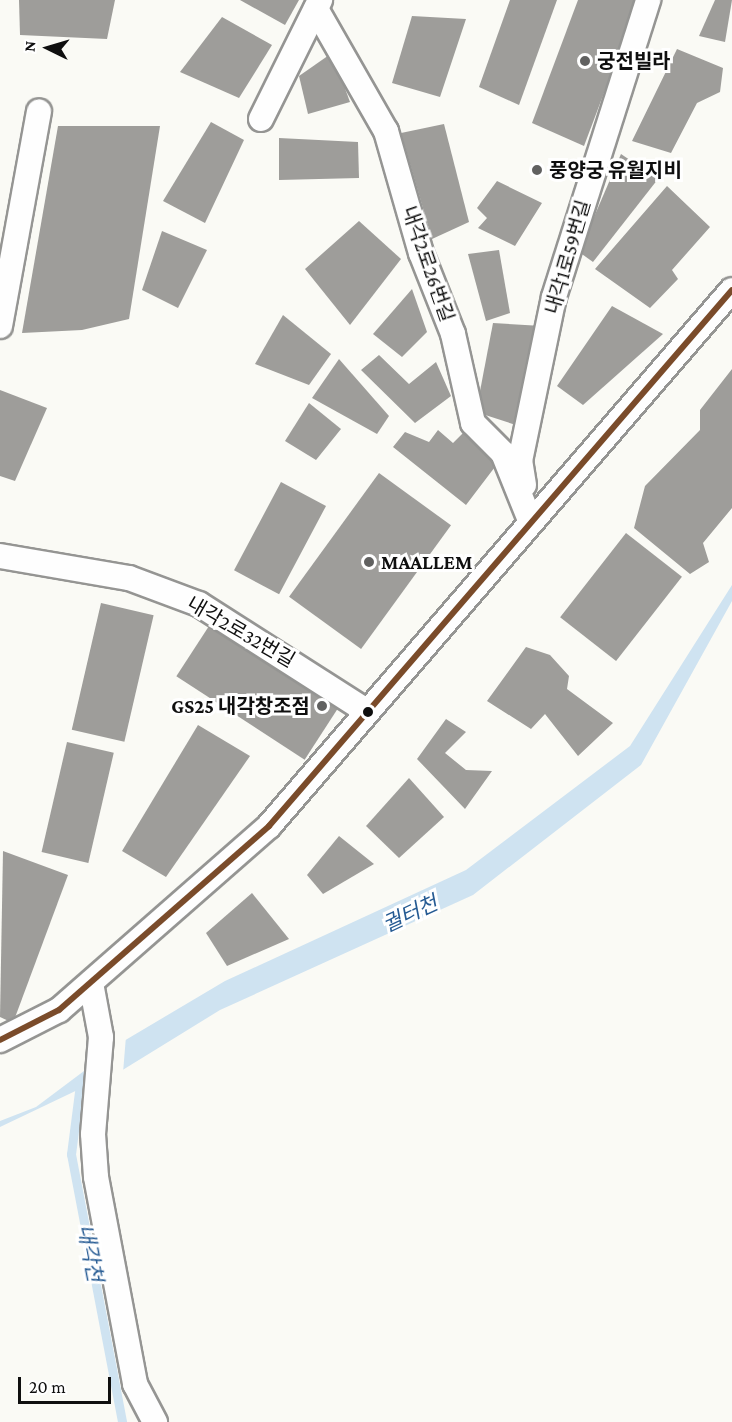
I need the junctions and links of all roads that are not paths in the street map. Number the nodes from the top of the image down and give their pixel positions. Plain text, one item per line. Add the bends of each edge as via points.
1 (648, 0) edge
2 (318, 4) edge
3 (39, 112) dead end
4 (261, 119) dead end
5 (9, 206) edge
6 (732, 290) edge
7 (0, 326) edge
8 (530, 520) junction
9 (0, 556) edge
10 (366, 711) junction
11 (90, 983) junction
12 (0, 1040) edge
13 (155, 1422) edge

1 - 8 street, 내각1로59번길 via 554,297 520,460
2 - 4 street
2 - 8 street, 내각2로26번길 via 386,131 421,254 453,334 473,423 503,453
3 - 5 street
5 - 7 street
6 - 8 street
8 - 10 street
9 - 10 street, 내각2로32번길 via 129,578 200,604
10 - 11 street via 269,826
11 - 12 street via 59,1010
11 - 13 street via 101,1037 93,1134 96,1177 135,1383

